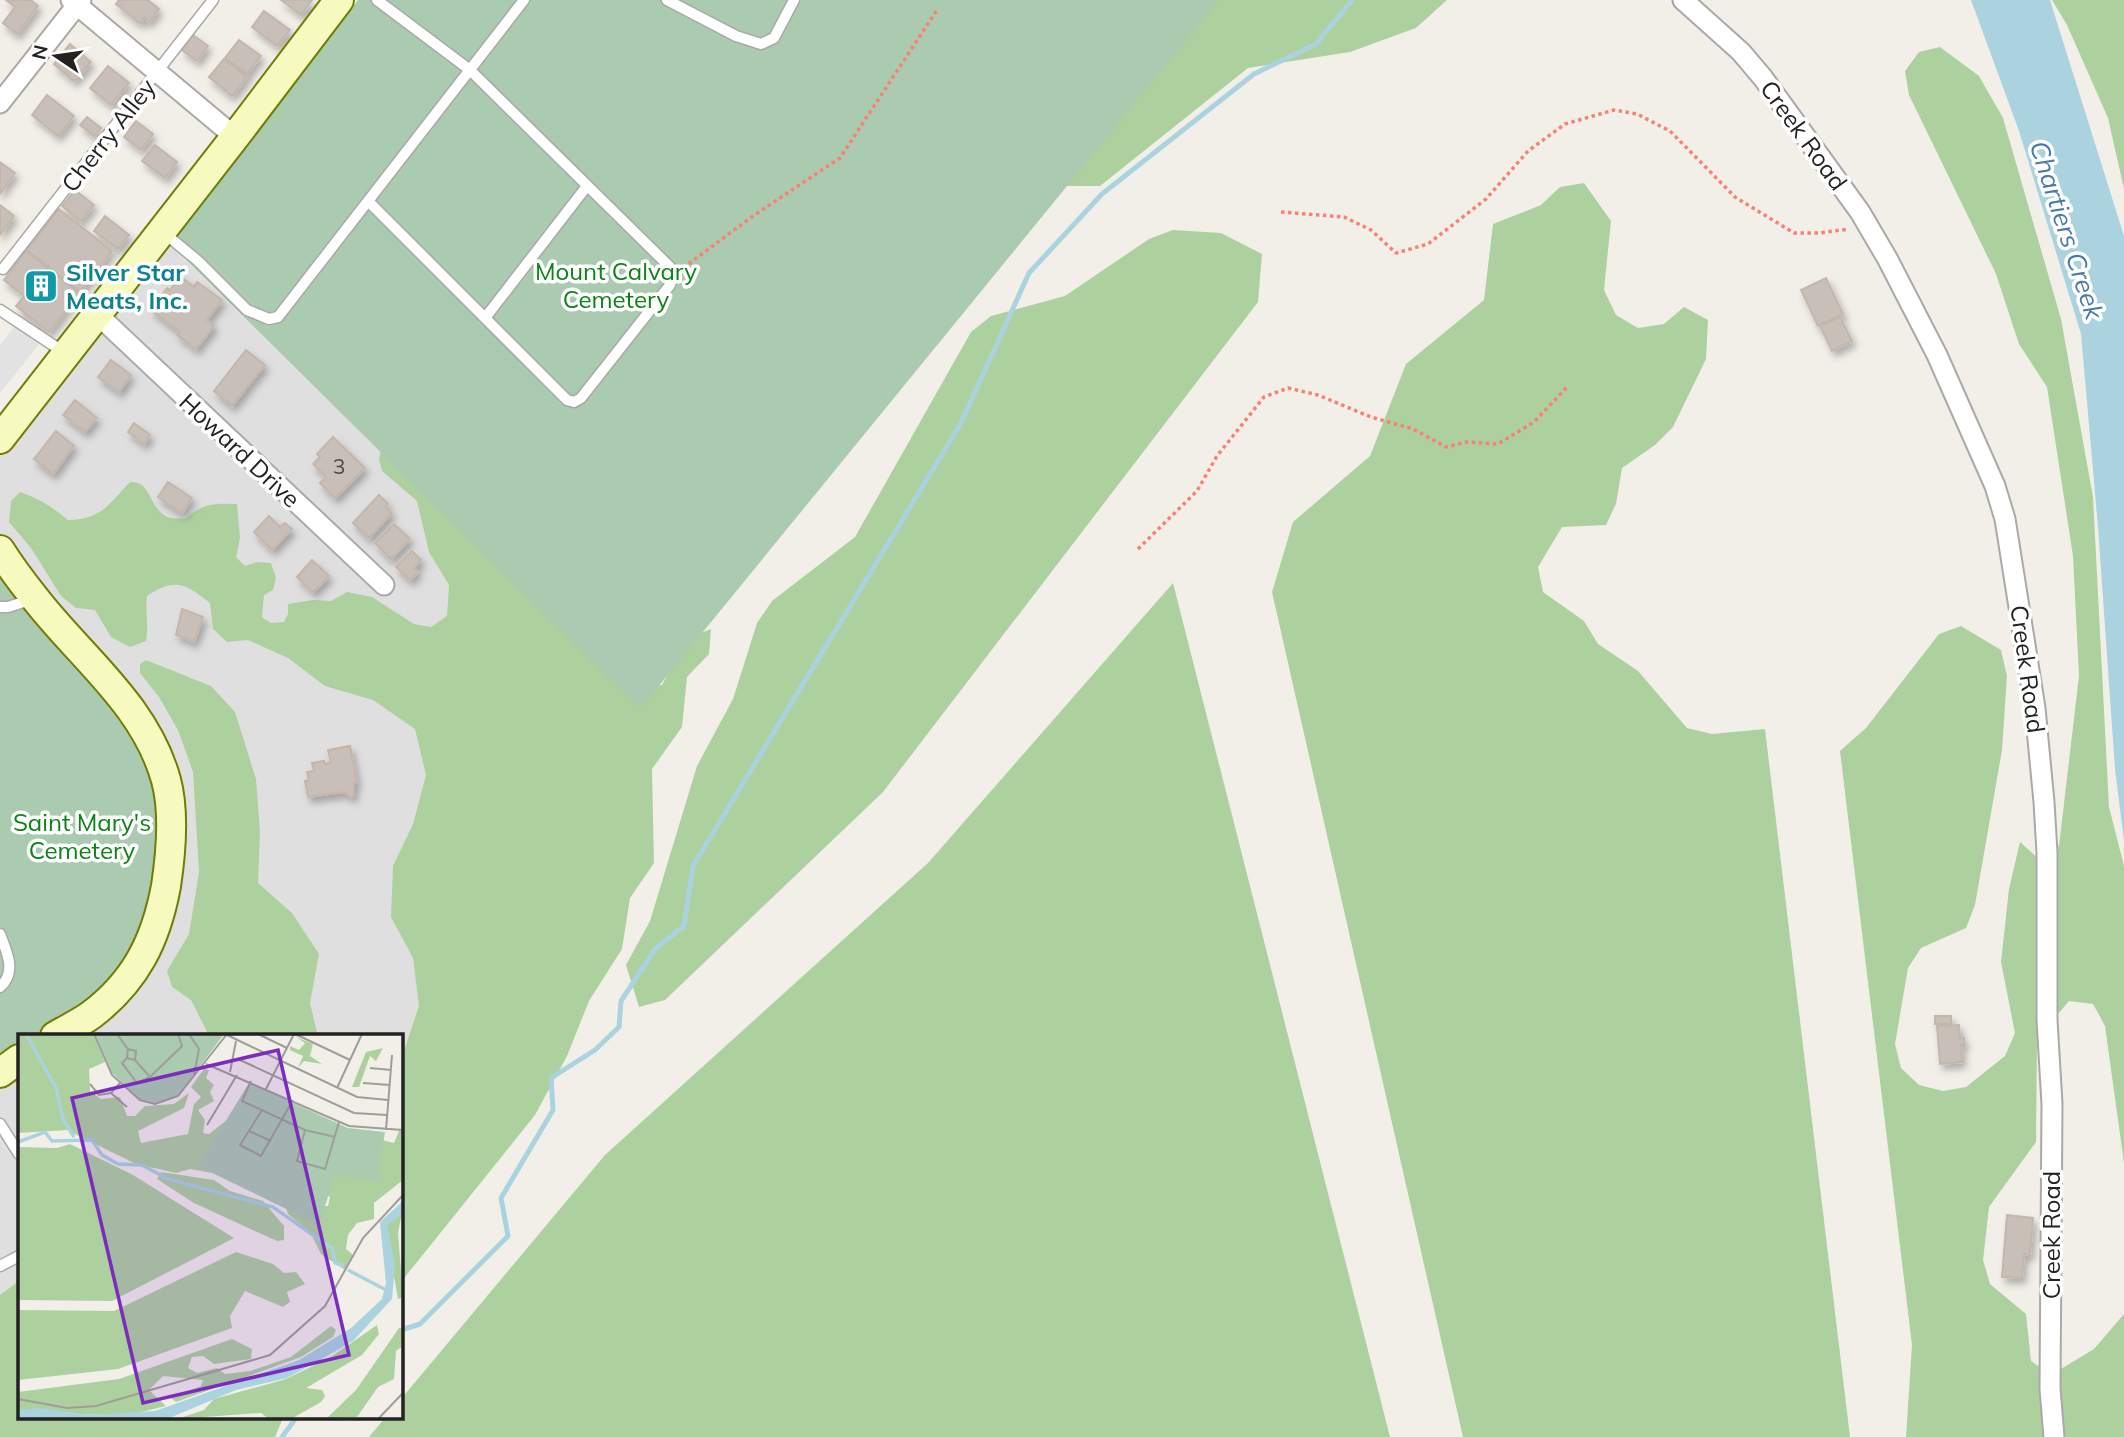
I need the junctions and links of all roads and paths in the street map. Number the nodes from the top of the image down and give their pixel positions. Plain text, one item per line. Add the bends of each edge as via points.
1 (213, 0) edge
2 (338, 0) edge
3 (377, 0) edge
4 (524, 0) edge
5 (667, 0) edge
6 (794, 0) edge
7 (1684, 0) edge
8 (76, 2) edge
9 (937, 10) dead end
10 (470, 70) junction
11 (157, 73) junction
12 (0, 103) edge
13 (235, 137) junction
14 (587, 186) junction
15 (368, 201) junction
16 (1281, 212) dead end
17 (1868, 227) junction
18 (162, 231) junction
19 (3, 269) dead end
20 (673, 275) junction
21 (0, 310) edge
22 (97, 314) junction
23 (485, 318) junction
24 (66, 353) junction
25 (1568, 386) dead end
26 (0, 439) edge
27 (1138, 549) dead end
28 (0, 550) edge
29 (384, 585) dead end
30 (34, 598) junction
31 (0, 607) edge
32 (0, 934) edge
33 (0, 987) edge
34 (58, 1034) edge
35 (18, 1060) edge
36 (0, 1073) edge
37 (0, 1124) edge
38 (18, 1152) edge
39 (18, 1257) edge
40 (0, 1266) edge
41 (2054, 1437) edge

1 - 11 lane, Cherry Alley
2 - 13 street
3 - 10 lane
4 - 10 lane
5 - 6 lane via 761,44 774,38
7 - 17 street, Creek Road via 1741,52 1763,79
8 - 11 street
8 - 12 street
9 - 20 path via 840,158
10 - 14 lane
10 - 15 lane
11 - 13 street
11 - 19 lane, Cherry Alley
13 - 18 street
14 - 20 lane
14 - 23 lane
15 - 18 lane via 278,317 269,319 247,310
15 - 23 lane
16 - 17 path via 1344,217 1371,230 1395,253 1428,244 1486,199 1537,144 1565,124 1614,110 1637,114 1670,131 1735,197 1794,233
17 - 41 street, Creek Road via 1937,355 1995,486 2005,519 2033,695 2047,853
18 - 22 street
20 - 23 lane via 670,285 575,401 567,400
21 - 24 lane
22 - 24 street
22 - 29 street, Howard Drive
24 - 26 street
25 - 27 path via 1534,422 1497,444 1466,442 1446,447 1413,429 1318,395 1288,388 1264,397 1217,456 1197,491
28 - 30 street
30 - 31 lane
30 - 34 street via 119,692 148,736 167,781 171,819 170,861 151,942 117,993
32 - 33 lane via 10,966 8,979
35 - 36 street
37 - 38 lane
39 - 40 lane

